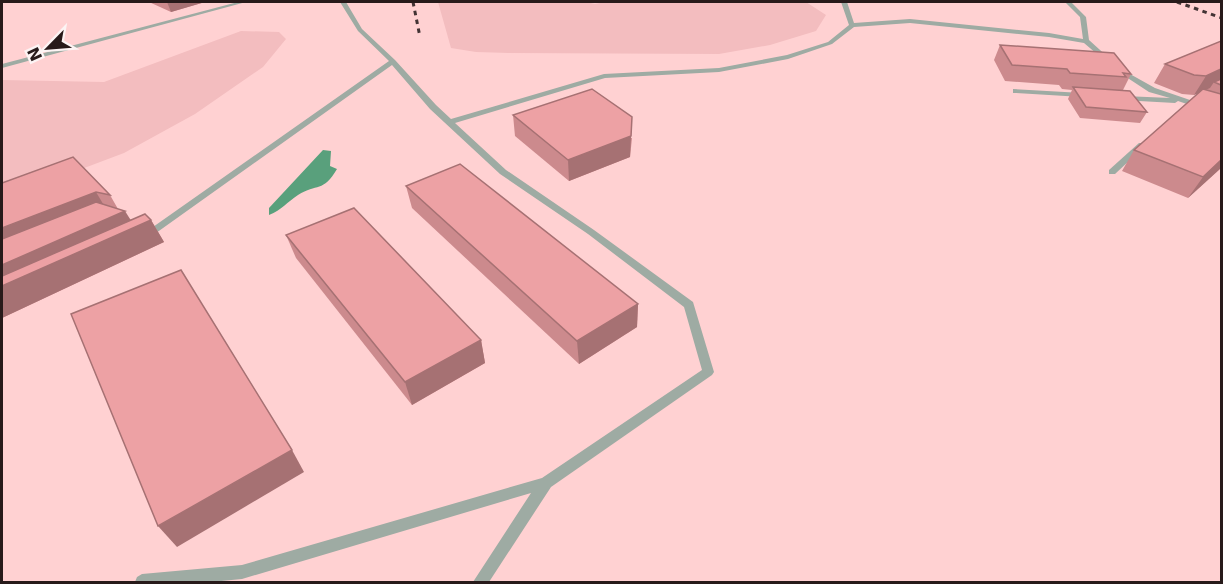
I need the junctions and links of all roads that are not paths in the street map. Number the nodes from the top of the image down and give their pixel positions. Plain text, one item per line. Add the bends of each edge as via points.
1 (243, 2) edge
2 (343, 2) edge
3 (844, 2) edge
4 (1068, 2) edge
5 (852, 25) junction
6 (1086, 40) junction
7 (393, 62) junction
8 (2, 66) edge
9 (1016, 91) dead end
10 (1086, 96) edge
11 (1200, 97) edge
12 (1120, 98) edge
13 (1190, 102) junction
14 (1181, 110) edge
15 (1221, 114) edge
16 (450, 122) junction
17 (1147, 141) edge
18 (1112, 172) dead end
19 (143, 229) edge
20 (154, 233) junction
21 (134, 242) edge
22 (546, 483) junction
23 (142, 582) edge
24 (481, 582) edge

1 - 8 lane
2 - 7 lane via 360,30
3 - 5 lane
4 - 6 lane via 1083,17
5 - 6 lane via 910,21
5 - 16 lane via 830,43 788,57 719,70 604,76
6 - 13 lane via 1119,69 1152,90
7 - 16 lane
7 - 20 lane
9 - 10 lane
11 - 13 lane
12 - 13 lane
13 - 14 lane
13 - 15 lane
16 - 22 lane via 503,171 689,305 708,372
17 - 18 lane
19 - 20 lane
20 - 21 lane
22 - 23 lane via 242,572
22 - 24 lane

